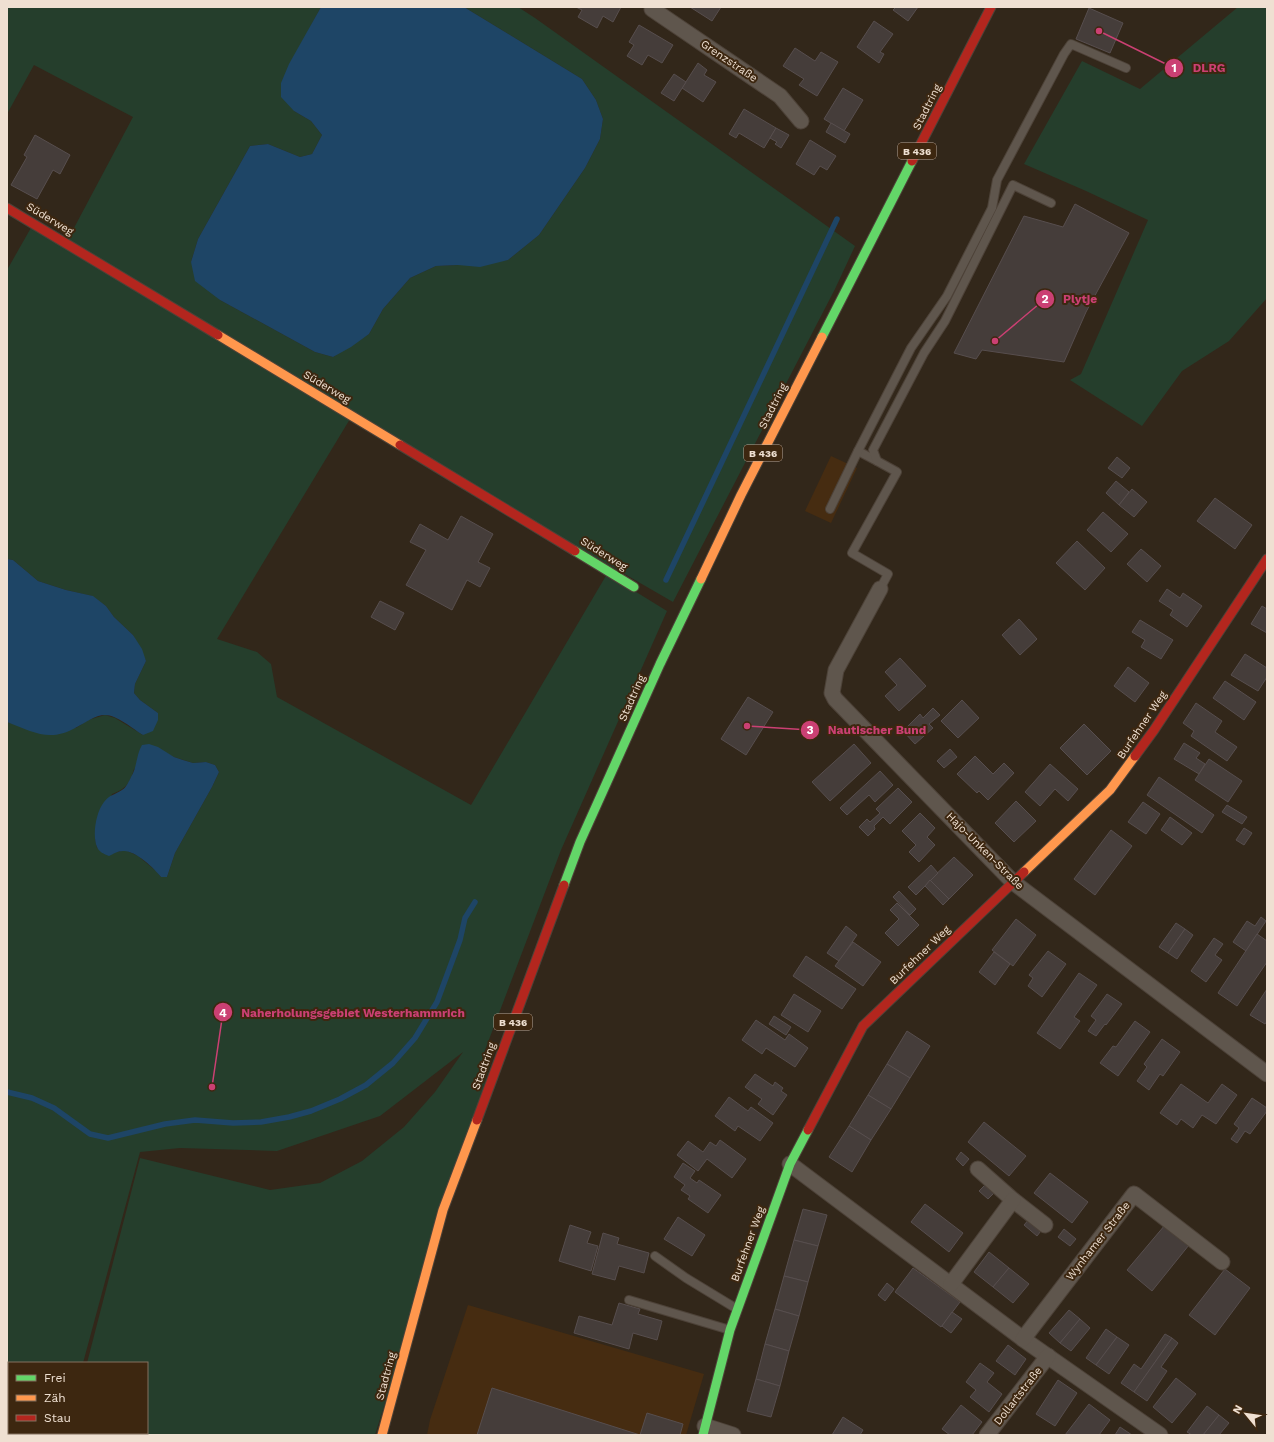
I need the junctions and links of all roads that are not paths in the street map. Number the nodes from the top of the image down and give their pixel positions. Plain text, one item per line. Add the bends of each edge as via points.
1 (653, 7) edge
2 (991, 7) edge
3 (1126, 68) dead end
4 (801, 121) dead end
5 (1051, 203) dead end
6 (7, 208) edge
7 (858, 451) junction
8 (877, 461) junction
9 (830, 509) dead end
10 (1267, 559) edge
11 (634, 587) dead end
12 (880, 589) joint
13 (1014, 882) junction
14 (1267, 1074) edge
15 (790, 1164) junction
16 (978, 1169) dead end
17 (1013, 1200) junction
18 (1045, 1225) dead end
19 (655, 1256) dead end
20 (1222, 1262) dead end
21 (951, 1284) junction
22 (629, 1300) dead end
23 (737, 1309) junction
24 (730, 1330) junction
25 (1023, 1338) junction
26 (1048, 1356) junction
27 (704, 1431) edge
28 (382, 1435) edge
29 (734, 1435) edge
30 (987, 1435) edge
31 (1160, 1435) edge

1 - 4 street, Grenzstraße via 652,9 780,96
2 - 28 main road, Stadtring / B 436 via 741,495 660,664 580,842 443,1210
3 - 7 lane via 1071,44 1064,54 997,180 992,208 947,296 911,348
5 - 8 lane via 1013,185 946,321 924,353 873,450
6 - 11 main road, Süderweg
7 - 8 lane
7 - 9 lane
8 - 12 lane via 896,472 852,553 888,574
10 - 13 main road, Burfehner Weg via 1127,769 1110,790
12 - 13 street, Hajo-Unken-Straße via 836,670 832,693 835,699
13 - 14 street, Hajo-Unken-Straße
13 - 15 main road, Burfehner Weg via 863,1026
15 - 21 street
15 - 23 main road, Burfehner Weg
16 - 17 street
17 - 18 street
17 - 21 street
19 - 23 lane
20 - 25 street, Wynhamer Straße via 1134,1194
21 - 25 street
22 - 24 lane
23 - 24 main road, Burfehner Weg
24 - 27 main road, Burfehner Weg
25 - 26 street
26 - 30 street, Dollartstraße
26 - 31 street
27 - 29 street

